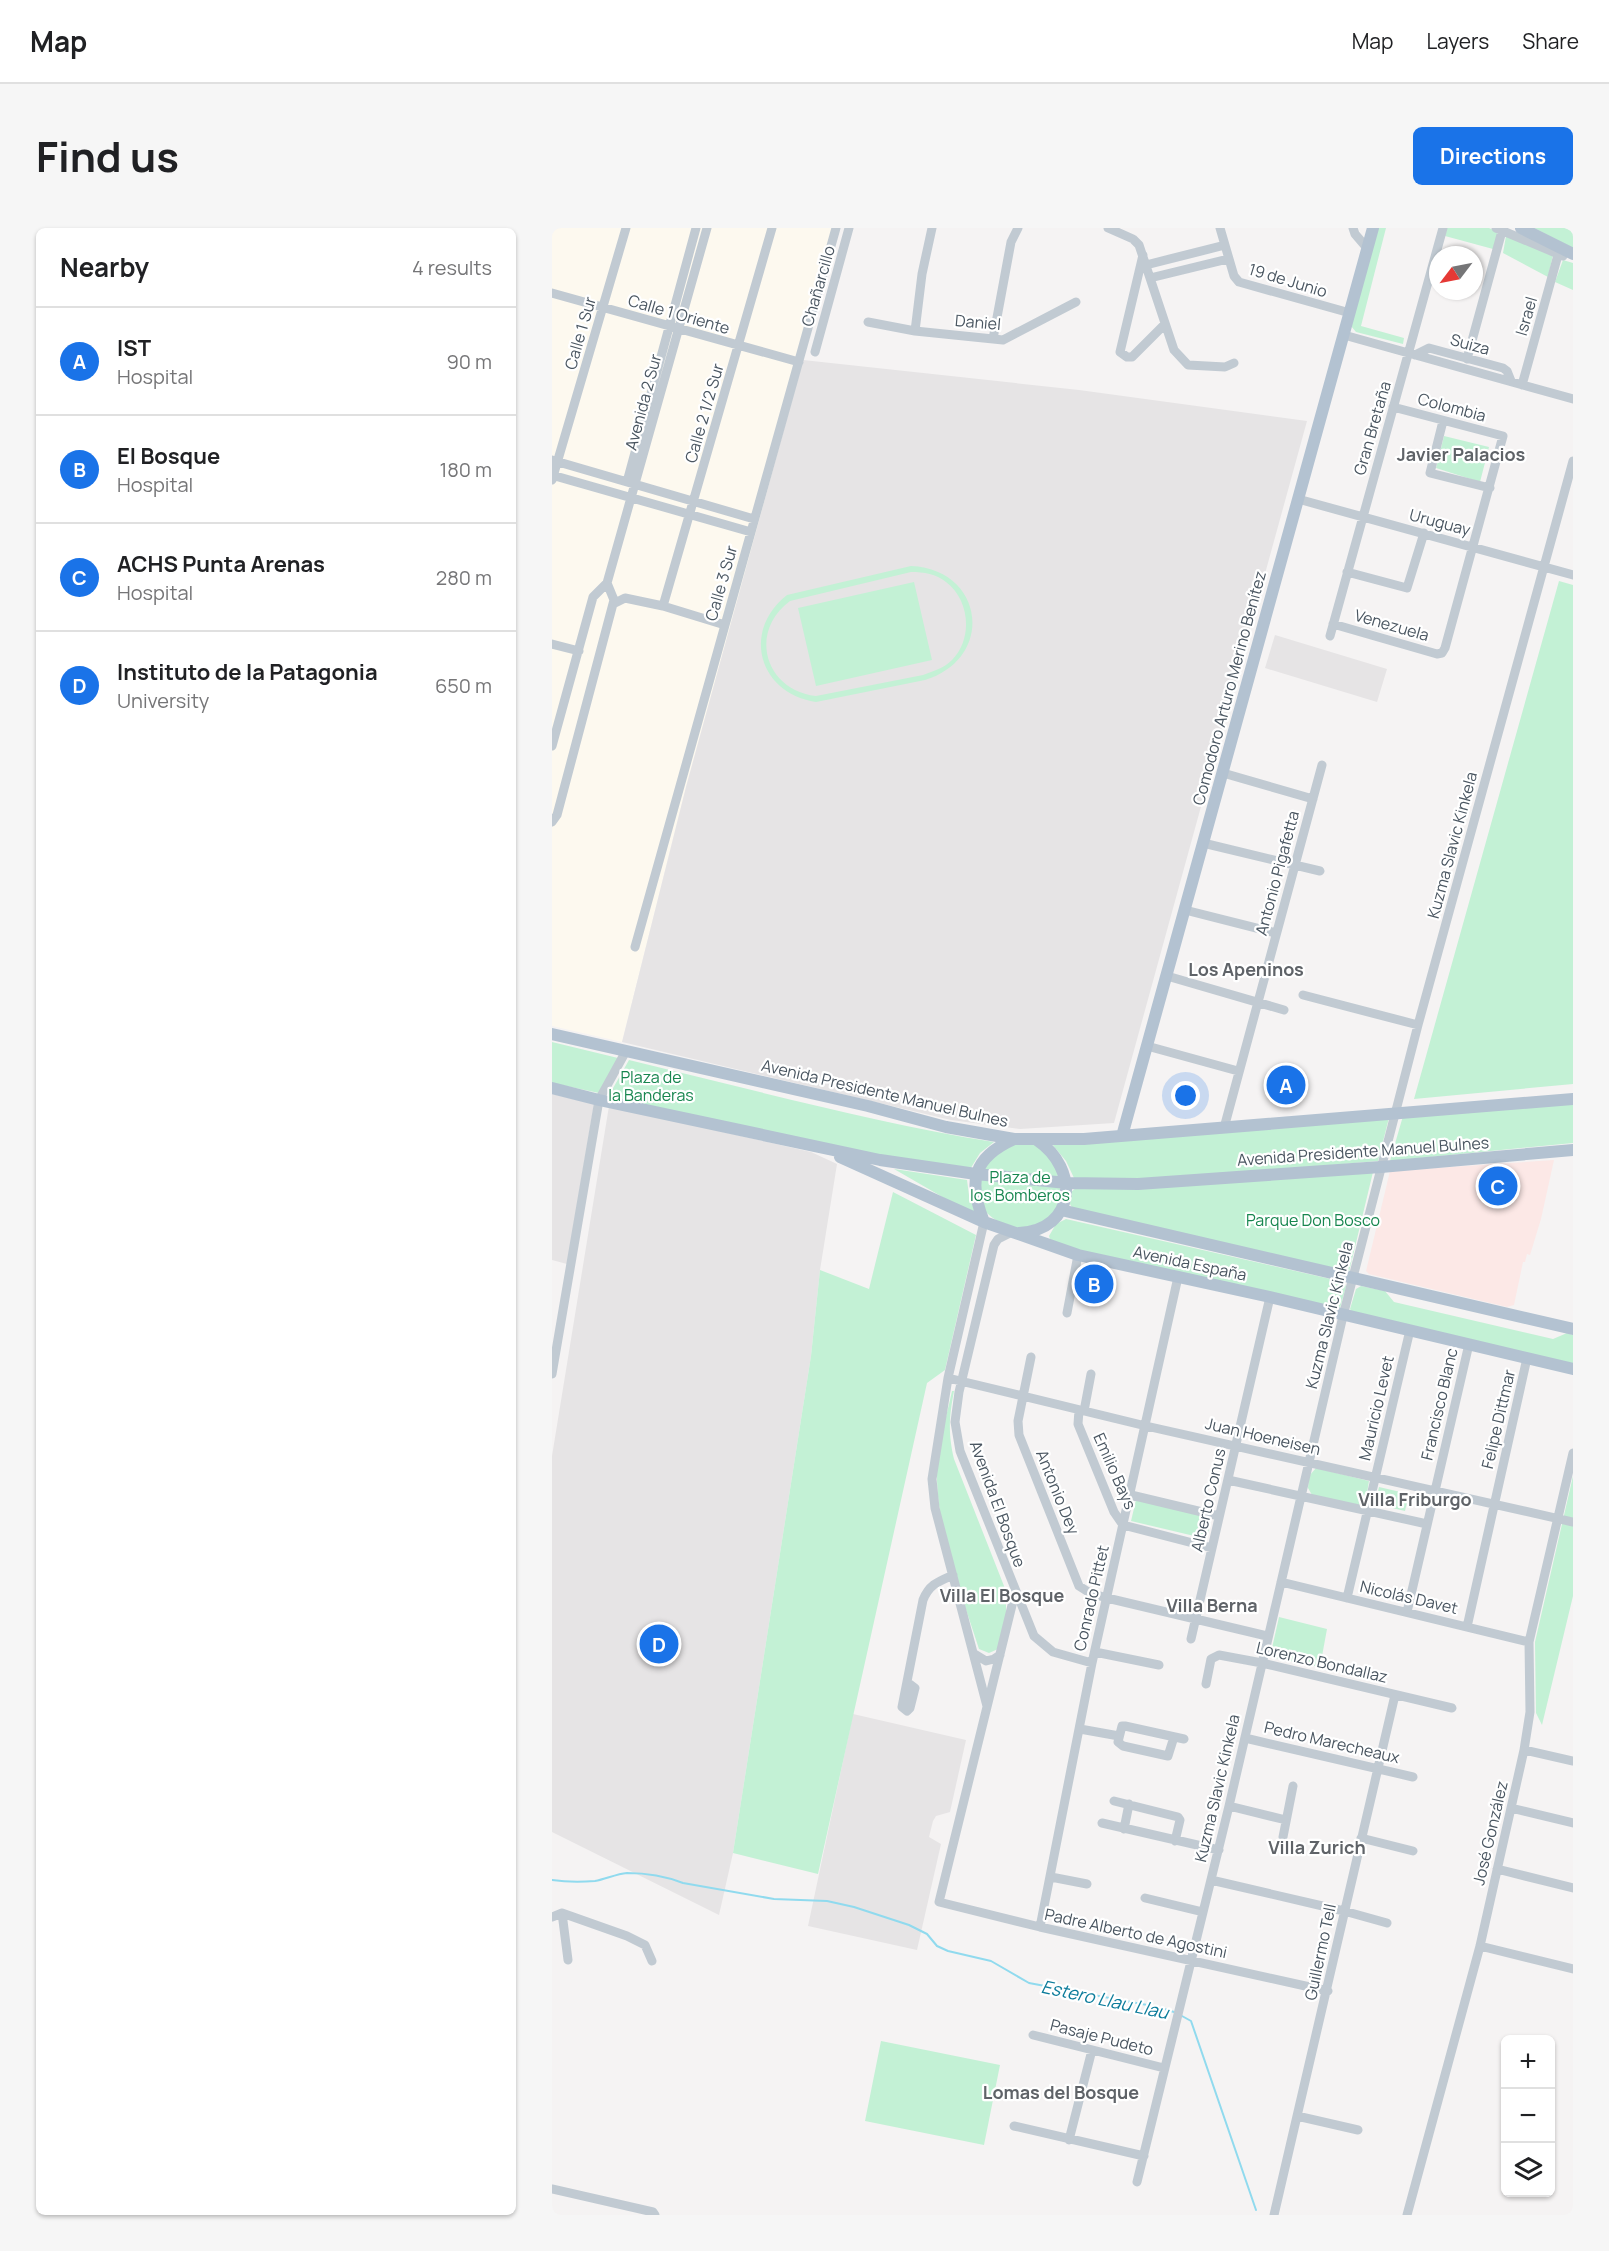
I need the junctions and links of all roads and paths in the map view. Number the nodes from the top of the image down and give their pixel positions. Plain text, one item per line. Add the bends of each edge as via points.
1 (626, 228) edge
2 (696, 228) edge
3 (707, 228) edge
4 (772, 228) edge
5 (836, 228) edge
6 (849, 228) edge
7 (932, 228) edge
8 (1018, 228) edge
9 (1108, 228) edge
10 (1220, 228) edge
11 (1353, 228) edge
12 (1372, 228) edge
13 (1443, 228) edge
14 (1521, 228) edge
15 (1499, 230) edge
16 (1225, 245) junction
17 (1367, 248) junction
18 (1143, 254) junction
19 (1558, 255) junction
20 (1573, 256) edge
21 (1228, 259) junction
22 (1146, 265) junction
23 (1150, 278) junction
24 (552, 293) edge
25 (1076, 303) dead end
26 (603, 308) junction
27 (1350, 313) junction
28 (868, 322) dead end
29 (1165, 324) junction
30 (673, 328) junction
31 (915, 331) junction
32 (1344, 335) junction
33 (993, 339) junction
34 (739, 346) junction
35 (815, 352) dead end
36 (1411, 354) junction
37 (1467, 359) junction
38 (799, 362) junction
39 (1234, 363) dead end
40 (1511, 381) junction
41 (1522, 385) junction
42 (1573, 399) edge
43 (1393, 407) junction
44 (1443, 420) junction
45 (555, 461) edge
46 (1573, 461) edge
47 (552, 477) edge
48 (632, 483) junction
49 (1490, 488) junction
50 (628, 496) junction
51 (1298, 499) junction
52 (694, 501) junction
53 (690, 514) junction
54 (1363, 517) junction
55 (754, 519) junction
56 (751, 532) junction
57 (1424, 533) junction
58 (1474, 546) junction
59 (1544, 567) junction
60 (1347, 572) junction
61 (1573, 575) edge
62 (608, 584) junction
63 (613, 604) junction
64 (663, 606) junction
65 (1333, 624) junction
66 (725, 625) junction
67 (1330, 636) dead end
68 (552, 644) edge
69 (579, 651) junction
70 (552, 747) edge
71 (1322, 765) dead end
72 (1223, 773) junction
73 (1313, 799) junction
74 (552, 822) edge
75 (1203, 843) junction
76 (1295, 864) junction
77 (1320, 871) dead end
78 (1185, 910) junction
79 (1276, 933) junction
80 (636, 947) dead end
81 (1167, 976) junction
82 (1303, 995) dead end
83 (1257, 1002) junction
84 (1284, 1010) dead end
85 (1418, 1025) junction
86 (552, 1034) edge
87 (1147, 1046) junction
88 (626, 1051) junction
89 (1238, 1071) junction
90 (552, 1088) edge
91 (1573, 1099) edge
92 (599, 1100) junction
93 (1395, 1113) junction
94 (1224, 1128) junction
95 (1122, 1136) junction
96 (1014, 1139) junction
97 (1037, 1140) junction
98 (814, 1146) junction
99 (1573, 1150) edge
100 (1381, 1167) junction
101 (976, 1174) junction
102 (1067, 1183) junction
103 (1061, 1210) junction
104 (984, 1222) junction
105 (1012, 1232) junction
106 (1078, 1255) junction
107 (1178, 1277) junction
108 (1353, 1278) junction
109 (1270, 1297) junction
110 (1067, 1313) dead end
111 (1343, 1316) junction
112 (1573, 1329) edge
113 (1410, 1330) junction
114 (1469, 1344) junction
115 (1031, 1357) dead end
116 (1527, 1358) junction
117 (1573, 1369) edge
118 (552, 1374) edge
119 (1091, 1374) dead end
120 (948, 1378) junction
121 (962, 1382) junction
122 (1022, 1397) junction
123 (1082, 1411) junction
124 (1146, 1426) junction
125 (1236, 1446) junction
126 (1573, 1453) edge
127 (1309, 1462) junction
128 (1376, 1478) junction
129 (1228, 1480) junction
130 (1434, 1492) junction
131 (1131, 1495) junction
132 (1301, 1496) junction
133 (1494, 1505) junction
134 (1368, 1511) junction
135 (1219, 1516) junction
136 (1557, 1519) junction
137 (1573, 1522) edge
138 (1427, 1524) junction
139 (1123, 1525) junction
140 (1212, 1548) junction
141 (953, 1575) junction
142 (1281, 1582) junction
143 (1015, 1593) junction
144 (1107, 1598) junction
145 (1347, 1598) junction
146 (1407, 1612) junction
147 (1196, 1618) junction
148 (1467, 1627) junction
149 (1267, 1636) junction
150 (1191, 1639) dead end
151 (1529, 1642) junction
152 (1095, 1652) junction
153 (973, 1653) junction
154 (1000, 1654) junction
155 (1262, 1663) junction
156 (1092, 1664) junction
157 (1159, 1665) dead end
158 (907, 1682) dead end
159 (1206, 1684) dead end
160 (1395, 1695) junction
161 (987, 1707) junction
162 (1452, 1708) dead end
163 (1080, 1729) junction
164 (1119, 1736) junction
165 (1245, 1738) junction
166 (1524, 1750) junction
167 (1573, 1761) edge
168 (1378, 1767) junction
169 (1413, 1777) dead end
170 (1293, 1786) dead end
171 (1114, 1801) dead end
172 (1129, 1804) junction
173 (1230, 1806) junction
174 (1511, 1808) junction
175 (1287, 1820) junction
176 (1102, 1823) dead end
177 (1573, 1823) edge
178 (1124, 1829) junction
179 (1283, 1837) dead end
180 (1360, 1838) junction
181 (1175, 1841) junction
182 (1219, 1851) junction
183 (1413, 1851) dead end
184 (1497, 1869) junction
185 (1051, 1877) junction
186 (1211, 1880) junction
187 (1087, 1884) dead end
188 (1573, 1888) edge
189 (1145, 1898) dead end
190 (939, 1902) joint
191 (1344, 1911) junction
192 (1203, 1912) junction
193 (562, 1913) junction
194 (552, 1917) edge
195 (1387, 1923) dead end
196 (1040, 1927) junction
197 (1480, 1946) junction
198 (1191, 1959) junction
199 (568, 1960) dead end
200 (652, 1960) dead end
201 (1573, 1969) edge
202 (1328, 1991) junction
203 (1033, 2035) dead end
204 (1092, 2050) junction
205 (1164, 2068) junction
206 (1297, 2116) junction
207 (1014, 2126) dead end
208 (1358, 2130) dead end
209 (1070, 2140) junction
210 (1144, 2156) junction
211 (1137, 2182) dead end
212 (552, 2189) edge
213 (655, 2215) edge
214 (1274, 2215) edge
215 (1407, 2215) edge

1 - 26 street, Calle 1 Sur
2 - 30 street, Avenida 2 Sur
3 - 30 street, Avenida 2 Sur
4 - 34 street, Calle 2 1/2 Sur
5 - 38 street, Calle 3 Sur
6 - 35 street, Chañarcillo
7 - 31 street
8 - 33 street via 1011,242
9 - 18 street via 1133,239
10 - 16 street, 19 de Junio
11 - 17 street
12 - 17 main road, Comodoro Arturo Merino Benítez
13 - 36 street, Gran Bretaña
14 - 20 main road
15 - 19 street
15 - 37 street
16 - 21 street, 19 de Junio
16 - 22 street
17 - 27 main road, Comodoro Arturo Merino Benítez
18 - 22 street
18 - 29 street via 1120,352 1132,357
19 - 20 street
19 - 41 street, Israel
21 - 23 street
21 - 27 street, 19 de Junio via 1234,276 1243,284
22 - 23 street
23 - 29 street
24 - 26 street, Calle 1 Oriente
25 - 33 street, Daniel via 1007,340
26 - 30 street, Calle 1 Oriente
26 - 45 street, Calle 1 Sur
27 - 32 main road, Comodoro Arturo Merino Benítez
28 - 31 street, Daniel
29 - 39 street via 1174,350 1188,365 1225,367
30 - 34 street, Calle 1 Oriente
30 - 48 street, Avenida 2 Sur
31 - 33 street, Daniel
32 - 36 street, Suiza
32 - 51 main road, Comodoro Arturo Merino Benítez
34 - 38 street, Calle 1 Oriente
34 - 52 street, Calle 2 1/2 Sur
36 - 37 street, Suiza via 1429,348
36 - 40 street, Suiza
36 - 43 street, Gran Bretaña
37 - 40 street, Suiza via 1505,369
38 - 55 street, Calle 3 Sur
40 - 41 street, Suiza
41 - 42 street, Suiza
43 - 44 street, Colombia
43 - 54 street, Gran Bretaña
44 - 49 street, Colombia via 1503,436
44 - 49 street via 1430,473
45 - 47 street, Calle 1 Sur
45 - 48 street
46 - 59 street, Kuzma Slavic Kinkela
47 - 50 street
48 - 50 street, Avenida 2 Sur
48 - 52 street
49 - 58 street
50 - 53 street
50 - 62 street, Avenida 2 Sur
51 - 54 street, Uruguay
51 - 72 main road, Comodoro Arturo Merino Benítez
52 - 53 street, Calle 2 1/2 Sur
52 - 55 street
53 - 56 street
53 - 64 street, Calle 2 1/2 Sur
54 - 57 street, Uruguay
54 - 60 street, Gran Bretaña
55 - 56 street, Calle 3 Sur
56 - 66 street, Calle 3 Sur
57 - 58 street, Uruguay
57 - 60 street via 1407,588
58 - 59 street, Uruguay
58 - 65 street, Venezuela via 1442,653
59 - 61 street, Uruguay
59 - 85 street, Kuzma Slavic Kinkela
60 - 65 street, Gran Bretaña
62 - 63 street
62 - 69 street, Avenida 2 Sur via 593,597
63 - 64 street via 625,598
63 - 74 street
64 - 66 street
65 - 67 street, Gran Bretaña
66 - 80 street, Calle 3 Sur
68 - 69 street
69 - 70 street, Avenida 2 Sur
71 - 73 street, Antonio Pigafetta
72 - 73 street
72 - 75 main road, Comodoro Arturo Merino Benítez
73 - 76 street, Antonio Pigafetta
75 - 76 street
75 - 78 main road, Comodoro Arturo Merino Benítez
76 - 77 street
76 - 79 street, Antonio Pigafetta
78 - 79 street
78 - 81 main road, Comodoro Arturo Merino Benítez
79 - 83 street, Antonio Pigafetta
81 - 83 street
81 - 87 main road, Comodoro Arturo Merino Benítez
82 - 85 street
83 - 84 street
83 - 89 street, Antonio Pigafetta
85 - 93 street, Kuzma Slavic Kinkela
86 - 88 main road, Avenida Presidente Manuel Bulnes
87 - 89 street
87 - 95 main road, Comodoro Arturo Merino Benítez
88 - 92 street
88 - 96 main road, Avenida Presidente Manuel Bulnes via 946,1127
89 - 94 street, Antonio Pigafetta
90 - 92 main road, Avenida Presidente Manuel Bulnes
91 - 93 main road, Avenida Presidente Manuel Bulnes
92 - 98 main road, Avenida Presidente Manuel Bulnes
92 - 118 street
93 - 94 main road, Avenida Presidente Manuel Bulnes
93 - 100 street, Kuzma Slavic Kinkela
94 - 95 main road, Avenida Presidente Manuel Bulnes
95 - 97 main road, Avenida Presidente Manuel Bulnes
96 - 97 main road, Avenida Presidente Manuel Bulnes
96 - 101 main road via 986,1156
97 - 102 main road via 1056,1156
98 - 101 main road, Avenida Presidente Manuel Bulnes
98 - 104 main road, Avenida España
99 - 100 main road, Avenida Presidente Manuel Bulnes
100 - 102 main road, Avenida Presidente Manuel Bulnes via 1138,1184
100 - 108 street, Kuzma Slavic Kinkela
101 - 102 main road, Avenida Presidente Manuel Bulnes
101 - 104 main road via 975,1196
102 - 103 main road
103 - 105 main road via 1043,1227
103 - 108 main road, Avenida España
104 - 105 main road, Avenida España
104 - 120 street, Avenida El Bosque
105 - 106 main road, Avenida España
105 - 121 street, Avenida El Bosque via 994,1245
106 - 107 main road, Avenida España
106 - 110 street
107 - 109 main road, Avenida España
107 - 124 street, Conrado Pittet
108 - 111 street, Kuzma Slavic Kinkela
108 - 112 main road, Avenida España
109 - 111 main road, Avenida España
109 - 125 street, Alberto Conus
111 - 113 main road, Avenida España
111 - 127 street, Kuzma Slavic Kinkela
113 - 114 main road, Avenida España
113 - 128 street, Mauricio Levet
114 - 116 main road, Avenida España
114 - 130 street, Francisco Blanc
115 - 122 street, Antonio Dey
116 - 117 main road, Avenida España
116 - 133 street, Felipe Dittmar
119 - 123 street, Emilio Bays
120 - 121 street, Juan Hoeneisen
120 - 141 street, Avenida El Bosque via 932,1479 935,1508
121 - 122 street, Juan Hoeneisen
121 - 143 street, Avenida El Bosque via 955,1422 960,1451
122 - 123 street, Juan Hoeneisen
122 - 144 street, Antonio Dey via 1019,1436 1079,1586
123 - 124 street, Juan Hoeneisen
123 - 139 street, Emilio Bays via 1078,1424
124 - 125 street, Juan Hoeneisen
124 - 131 street, Conrado Pittet
125 - 127 street, Juan Hoeneisen
125 - 129 street, Alberto Conus
126 - 136 street, José González
127 - 128 street, Juan Hoeneisen
127 - 132 street, Kuzma Slavic Kinkela
128 - 130 street, Juan Hoeneisen
128 - 134 street, Mauricio Levet
129 - 132 street
129 - 135 street, Alberto Conus
130 - 133 street, Juan Hoeneisen
130 - 138 street, Francisco Blanc
131 - 135 street
131 - 139 street, Conrado Pittet
132 - 134 street
132 - 142 street, Kuzma Slavic Kinkela
133 - 136 street, Juan Hoeneisen
133 - 148 street, Felipe Dittmar
134 - 138 street
134 - 145 street, Mauricio Levet
135 - 140 street, Alberto Conus
136 - 137 street, Juan Hoeneisen
136 - 151 street, José González
138 - 146 street, Francisco Blanc
139 - 140 street, Emilio Bays
139 - 144 street, Conrado Pittet
140 - 147 street, Alberto Conus
141 - 153 street, Avenida El Bosque
141 - 158 street via 933,1583 923,1600
142 - 145 street, Nicolás Davet
142 - 149 street, Kuzma Slavic Kinkela
143 - 154 street, Avenida El Bosque
143 - 156 street via 1034,1636 1044,1646
144 - 147 street, Antonio Dey
144 - 152 street, Conrado Pittet
145 - 146 street, Nicolás Davet
146 - 148 street, Nicolás Davet
147 - 149 street, Antonio Dey
147 - 150 street, Alberto Conus
148 - 151 street, Nicolás Davet
149 - 155 street, Kuzma Slavic Kinkela
151 - 166 street, José González via 1530,1712
152 - 156 street, Conrado Pittet
152 - 157 street
153 - 154 street via 986,1661
153 - 161 street, Avenida El Bosque
154 - 161 street, Avenida El Bosque
155 - 159 street, Lorenzo Bondallaz via 1214,1656
155 - 160 street, Lorenzo Bondallaz
155 - 165 street, Kuzma Slavic Kinkela
156 - 163 street, Conrado Pittet
160 - 162 street, Lorenzo Bondallaz
160 - 168 street, Guillermo Tell
161 - 190 street, Avenida El Bosque
163 - 164 street
163 - 185 street, Conrado Pittet
164 - 164 street via 1118,1742 1123,1746 1166,1756 1179,1738 1125,1726
165 - 168 street, Pedro Marecheaux
165 - 173 street, Kuzma Slavic Kinkela
166 - 167 street
166 - 174 street, José González
168 - 169 street, Pedro Marecheaux
168 - 180 street, Guillermo Tell
170 - 175 street
171 - 172 street
172 - 178 street
172 - 181 street via 1178,1817
173 - 175 street
173 - 182 street, Kuzma Slavic Kinkela
174 - 177 street
174 - 184 street, José González
175 - 179 street
176 - 178 street
178 - 181 street
180 - 183 street
180 - 191 street, Guillermo Tell
181 - 182 street
182 - 186 street, Kuzma Slavic Kinkela
184 - 188 street
184 - 197 street, José González
185 - 187 street
185 - 196 street, Conrado Pittet
186 - 191 street
186 - 192 street, Kuzma Slavic Kinkela
189 - 192 street
190 - 196 street, Padre Alberto de Agostini
191 - 195 street
191 - 202 street, Guillermo Tell
192 - 198 street, Kuzma Slavic Kinkela
193 - 194 street
193 - 199 street
193 - 200 street via 645,1945
196 - 198 street, Padre Alberto de Agostini
197 - 201 street
197 - 215 street, José González
198 - 202 street, Padre Alberto de Agostini
198 - 205 street, Kuzma Slavic Kinkela
202 - 206 street, Guillermo Tell
203 - 204 street, Pasaje Pudeto
204 - 205 street, Pasaje Pudeto
204 - 209 street
205 - 210 street, Kuzma Slavic Kinkela
206 - 208 street
206 - 214 street, Guillermo Tell
207 - 209 street
209 - 210 street
210 - 211 street, Kuzma Slavic Kinkela
212 - 213 street

